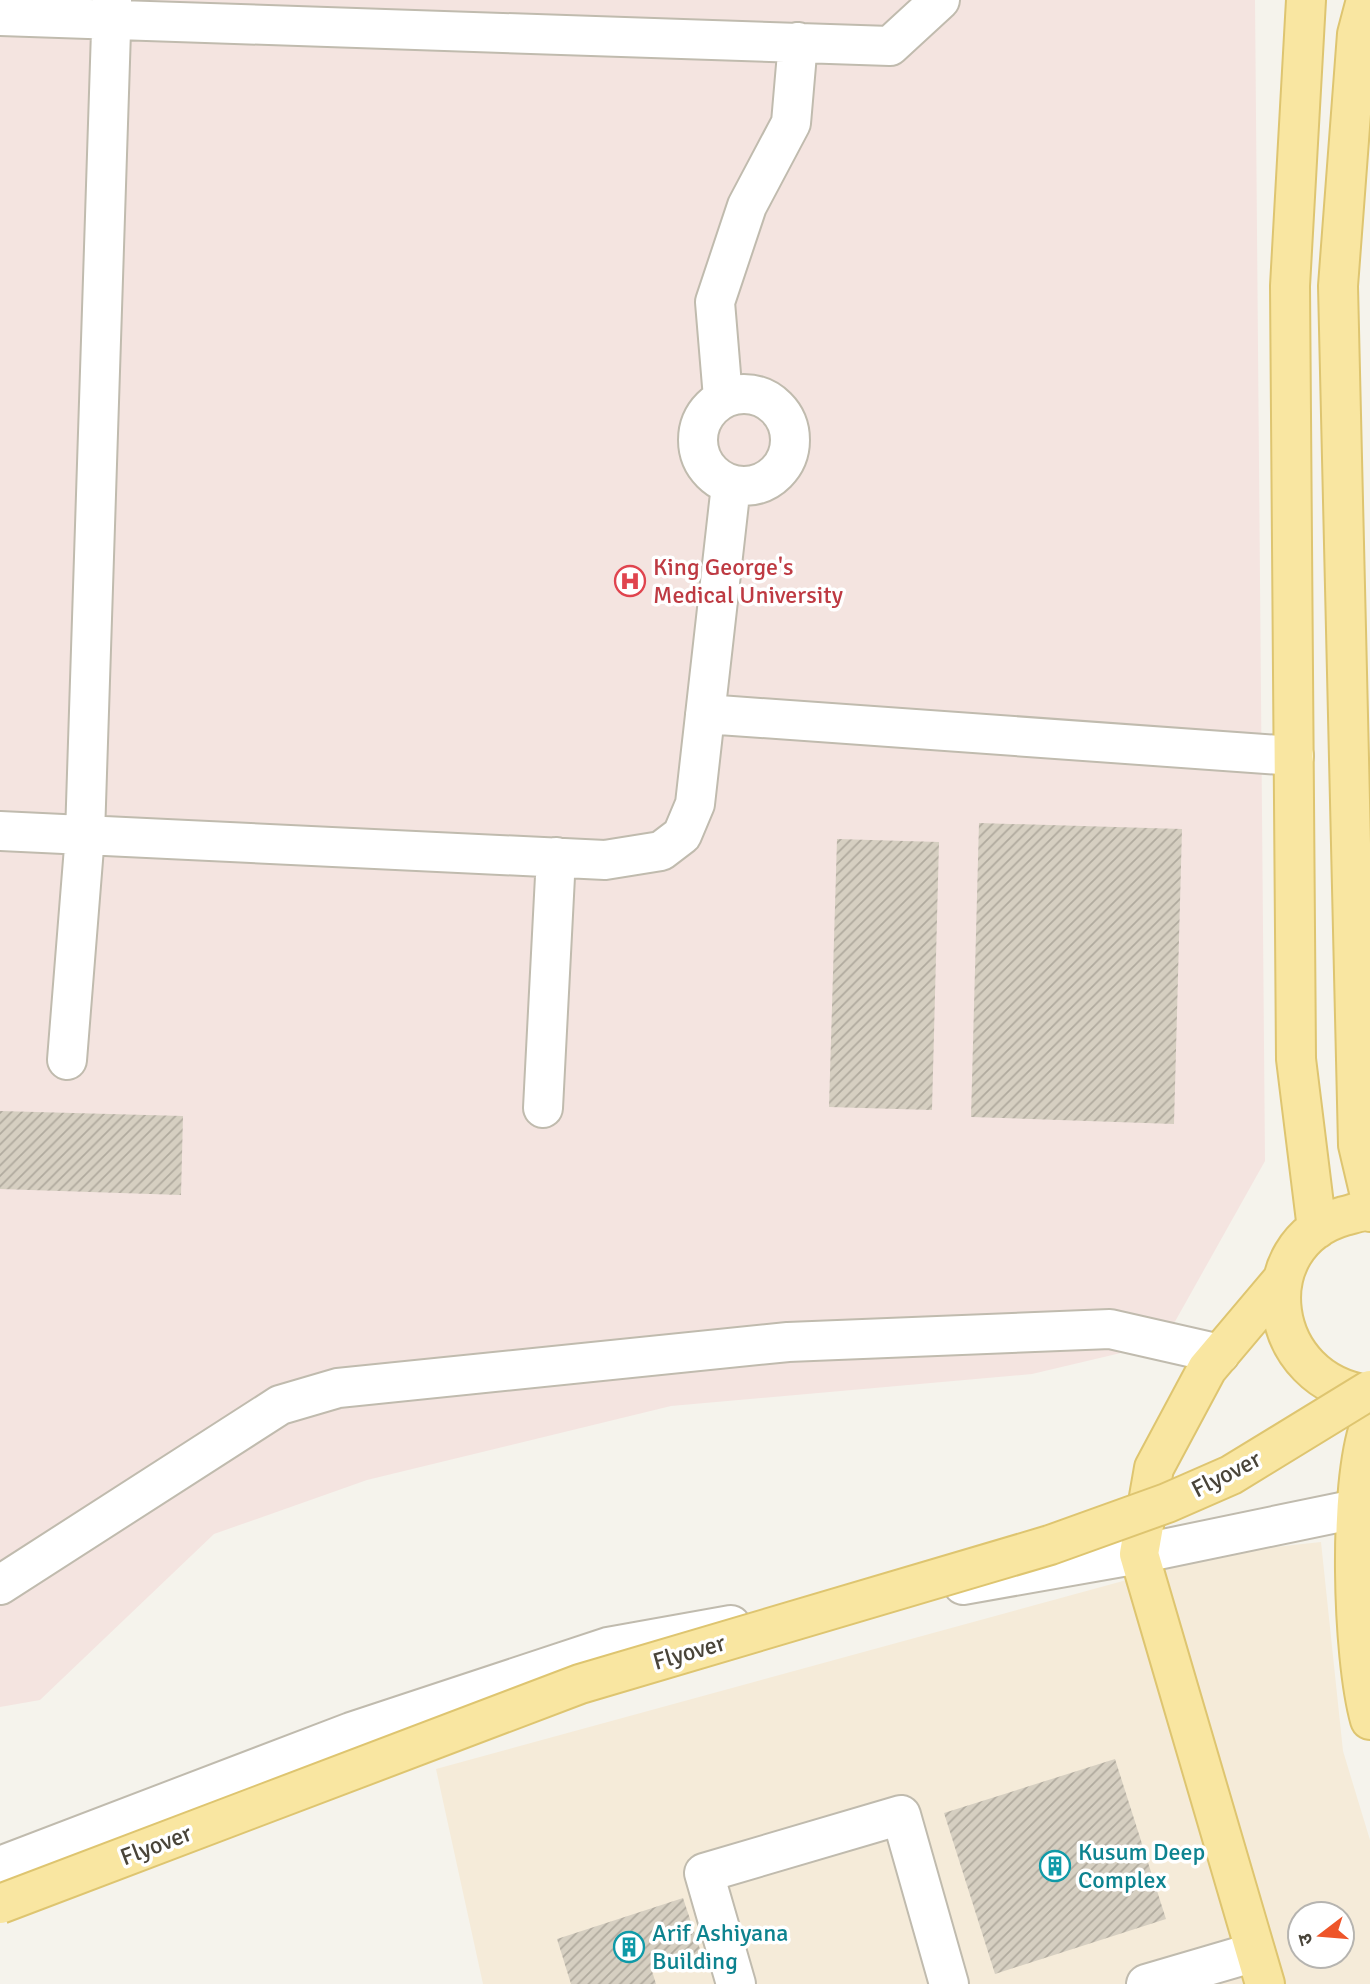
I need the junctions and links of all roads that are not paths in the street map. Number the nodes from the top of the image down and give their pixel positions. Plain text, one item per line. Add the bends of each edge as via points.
1 (940, 0) edge
2 (1306, 0) edge
3 (1366, 0) edge
4 (112, 10) edge
5 (0, 16) edge
6 (798, 42) junction
7 (723, 398) junction
8 (1342, 448) junction
9 (1291, 452) junction
10 (731, 485) junction
11 (705, 714) junction
12 (1294, 756) junction
13 (1360, 795) edge
14 (0, 831) edge
15 (85, 835) junction
16 (556, 857) junction
17 (67, 1060) dead end
18 (543, 1108) dead end
19 (1370, 1196) edge
20 (1370, 1212) edge
21 (1317, 1229) junction
22 (1283, 1279) junction
23 (1220, 1354) junction
24 (1370, 1392) edge
25 (1370, 1424) edge
26 (1364, 1507) edge
27 (1139, 1554) junction
28 (0, 1585) edge
29 (1370, 1720) edge
30 (0, 1866) edge
31 (0, 1904) edge
32 (1260, 1968) edge
33 (736, 1984) edge
34 (948, 1984) edge
35 (1146, 1984) edge

1 - 6 street via 890,46
2 - 9 main road via 1290,286
3 - 8 main road via 1357,34 1338,286
4 - 5 street
4 - 6 street
4 - 15 street
6 - 7 street via 791,122 747,206 715,302
7 - 10 street via 709,410 698,440 702,460 713,475
7 - 10 street via 740,393 759,396 786,419 790,437 789,453 779,472 746,487
8 - 9 main road
8 - 13 main road
9 - 12 main road
10 - 11 street
11 - 12 street
11 - 16 street via 695,804 682,835 661,851 605,860
12 - 21 main road via 1296,1059
13 - 19 main road via 1358,1145
14 - 15 street
15 - 16 street
15 - 17 street
16 - 18 street
20 - 21 main road via 1330,1221
21 - 22 main road via 1303,1242
22 - 23 main road
22 - 24 main road via 1281,1310 1288,1339 1312,1373 1346,1392
23 - 27 main road via 1207,1369 1154,1468
23 - 28 street via 1110,1329 788,1342 338,1388 280,1405
24 - 31 main road, Flyover, bridge via 1231,1475 1167,1503 1050,1545 580,1684
25 - 26 main road via 1362,1448
26 - 27 street
26 - 29 main road via 1355,1553 1363,1694
27 - 30 street via 608,1647 351,1732
27 - 32 main road
32 - 35 street
33 - 34 street via 705,1873 901,1815

